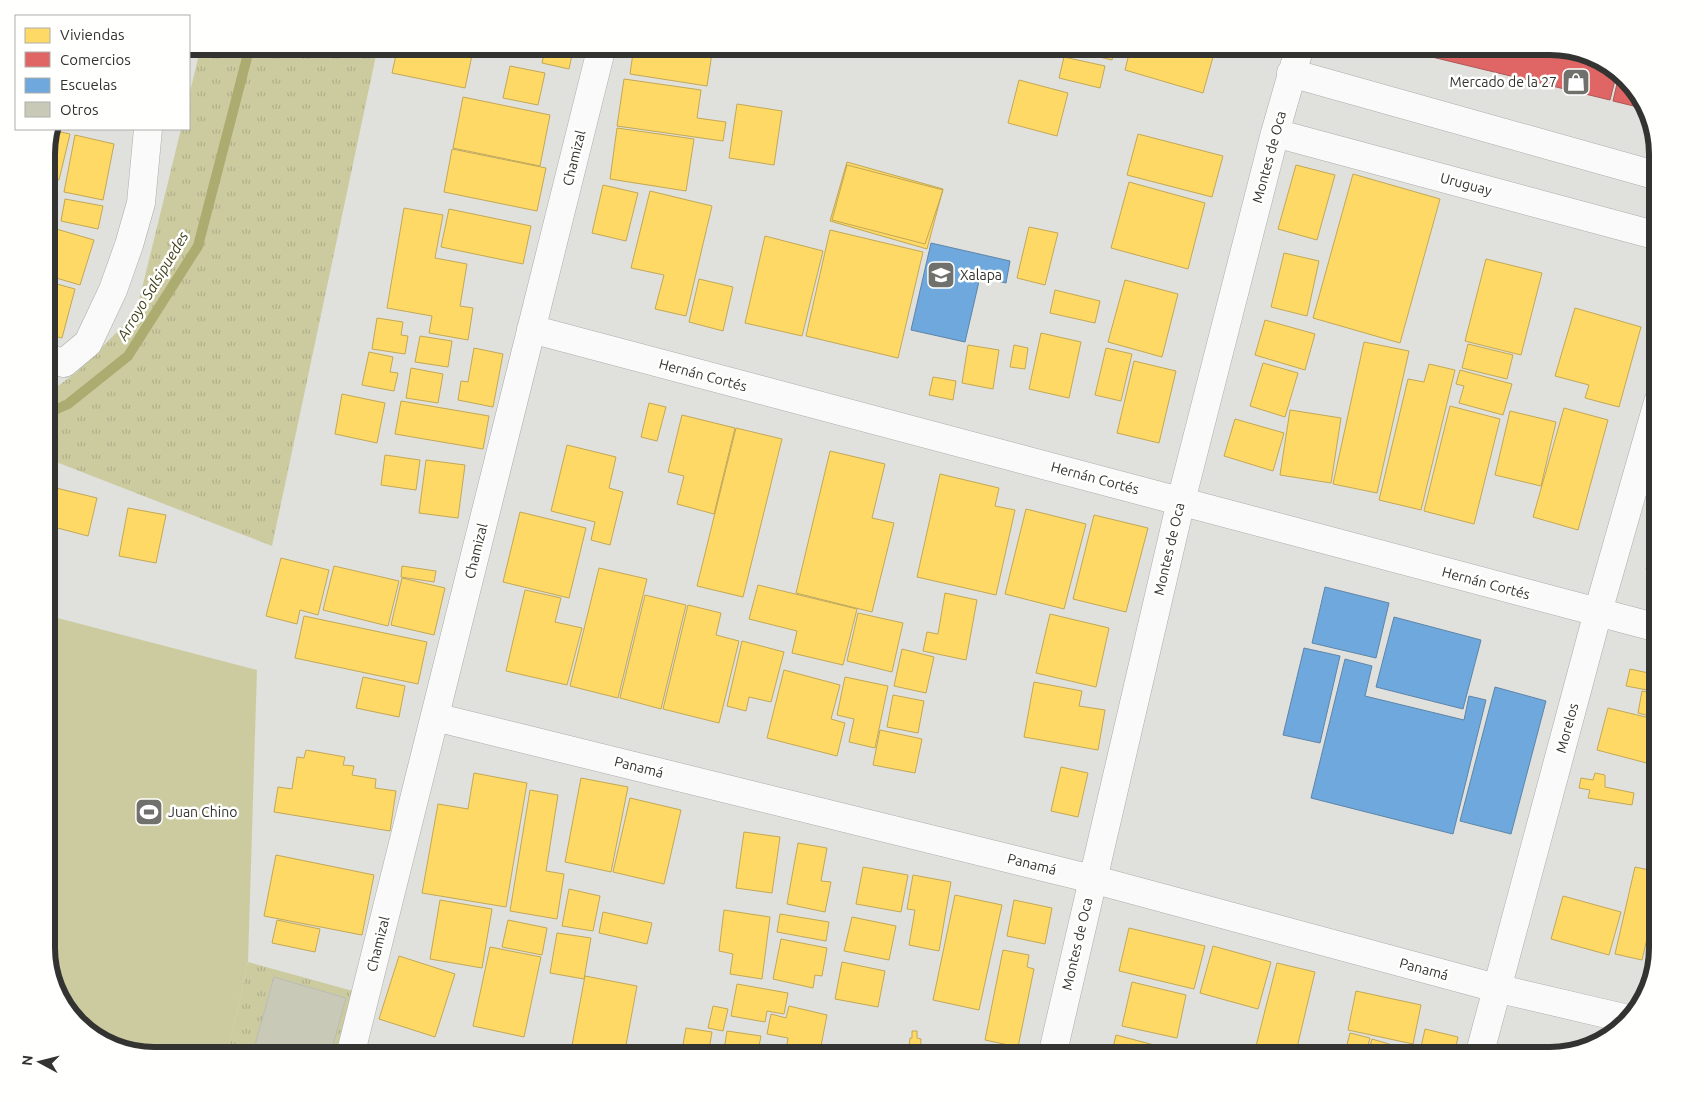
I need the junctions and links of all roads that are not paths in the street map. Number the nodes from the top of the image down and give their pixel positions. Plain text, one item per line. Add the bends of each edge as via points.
1 (600, 55) edge
2 (1297, 55) edge
3 (1291, 74) junction
4 (146, 130) edge
5 (1275, 133) junction
6 (1649, 173) edge
7 (1649, 234) edge
8 (531, 329) junction
9 (55, 360) edge
10 (1649, 434) edge
11 (1180, 501) junction
12 (1598, 612) junction
13 (1649, 626) edge
14 (435, 717) junction
15 (1092, 879) junction
16 (1496, 988) junction
17 (1621, 1017) edge
18 (352, 1047) edge
19 (1054, 1047) edge
20 (1482, 1047) edge

1 - 8 street, Chamizal
2 - 3 street, Montes de Oca
3 - 5 street, Montes de Oca
3 - 6 street
4 - 9 street via 141,203 114,290 88,343
5 - 7 street, Uruguay
5 - 11 street, Montes de Oca
8 - 11 street, Hernán Cortés
8 - 14 street, Chamizal
10 - 12 street, Morelos
11 - 12 street, Hernán Cortés
11 - 15 street, Montes de Oca
12 - 13 street, Hernán Cortés
12 - 16 street, Morelos
14 - 15 street, Panamá
14 - 18 street, Chamizal
15 - 16 street, Panamá
15 - 19 street, Montes de Oca
16 - 17 street, Panamá
16 - 20 street, Morelos

